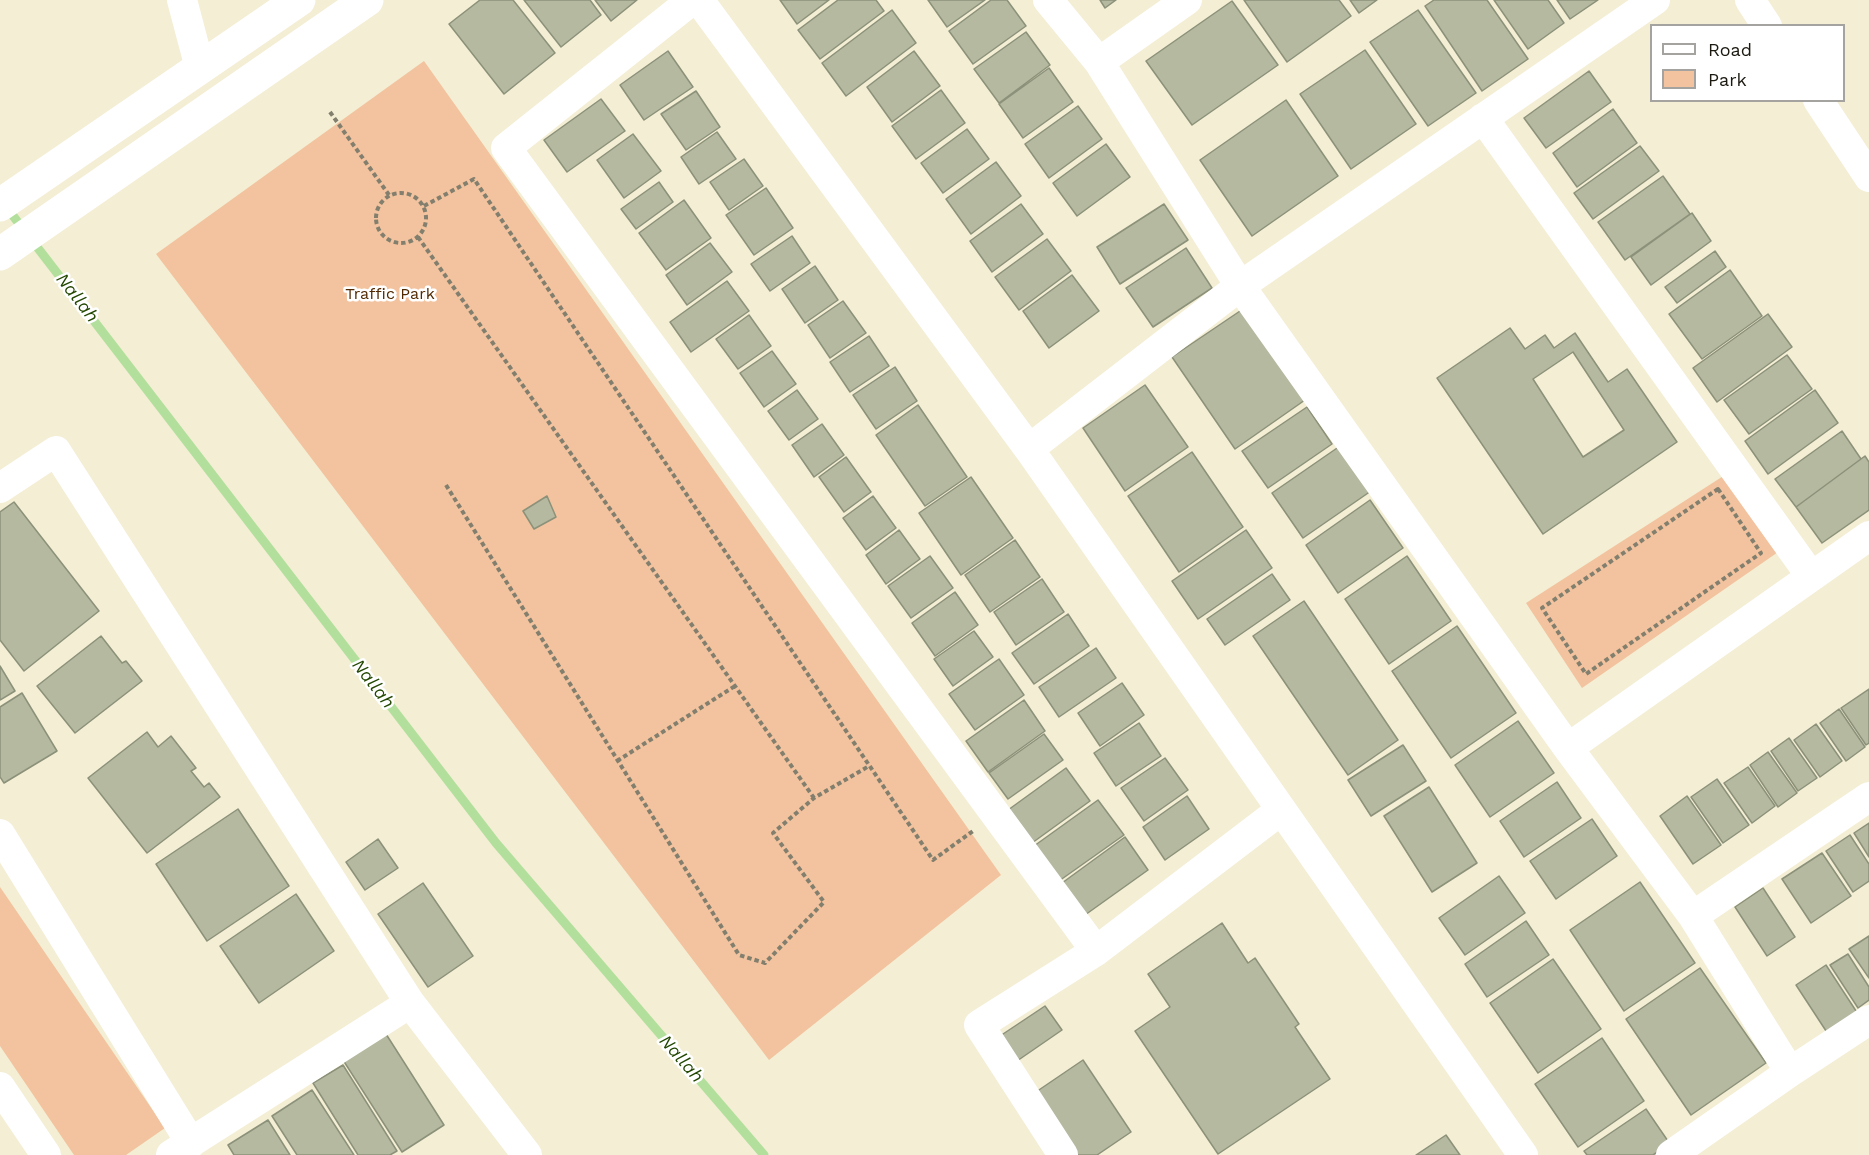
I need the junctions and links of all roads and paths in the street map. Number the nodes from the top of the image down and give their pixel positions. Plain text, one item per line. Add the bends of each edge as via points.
1 (182, 0) edge
2 (299, 0) edge
3 (367, 0) edge
4 (692, 0) edge
5 (699, 0) edge
6 (1048, 0) edge
7 (1187, 0) edge
8 (1655, 0) edge
9 (1750, 0) edge
10 (1766, 24) edge
11 (1099, 62) junction
12 (200, 68) junction
13 (1819, 102) edge
14 (330, 112) dead end
15 (1483, 118) junction
16 (1869, 177) edge
17 (389, 195) junction
18 (0, 205) edge
19 (424, 206) junction
20 (418, 237) junction
21 (0, 255) edge
22 (1240, 286) junction
23 (1029, 449) junction
24 (446, 485) dead end
25 (0, 488) edge
26 (1869, 536) edge
27 (1761, 553) joint
28 (1811, 576) junction
29 (735, 686) junction
30 (1568, 748) junction
31 (617, 761) junction
32 (869, 766) junction
33 (1869, 797) edge
34 (814, 798) junction
35 (1281, 810) junction
36 (995, 814) junction
37 (0, 834) edge
38 (1693, 916) junction
39 (1096, 951) junction
40 (410, 1003) junction
41 (1869, 1020) edge
42 (1790, 1072) junction
43 (0, 1087) edge
44 (181, 1149) edge
45 (46, 1155) edge
46 (527, 1155) edge
47 (1063, 1155) edge
48 (1522, 1155) edge
49 (1671, 1155) edge

1 - 12 street
2 - 12 street
3 - 21 street
4 - 36 street via 506,148
5 - 23 street
6 - 11 street
7 - 11 street
8 - 15 street
9 - 10 street
11 - 22 street
12 - 18 street
13 - 16 street
14 - 17 path
15 - 22 street
15 - 28 street
17 - 19 path via 405,192
17 - 20 path via 376,216 380,232 402,243
19 - 20 path via 426,223
19 - 32 path via 474,179
20 - 29 path
22 - 23 street
22 - 30 street
23 - 35 street
24 - 31 path
25 - 40 street via 56,451
26 - 28 street
27 - 27 path via 1718,489 1542,608 1586,674
28 - 30 street
29 - 31 path
29 - 34 path
30 - 38 street
31 - 34 path via 739,955 765,963 824,902 773,833
32 - 34 path
32 - 36 path via 933,860
33 - 38 street
35 - 39 street
35 - 48 street
36 - 39 street
37 - 44 street
38 - 42 street
39 - 47 street via 979,1025
40 - 44 street
40 - 46 street
41 - 42 street
42 - 49 street
43 - 45 street

